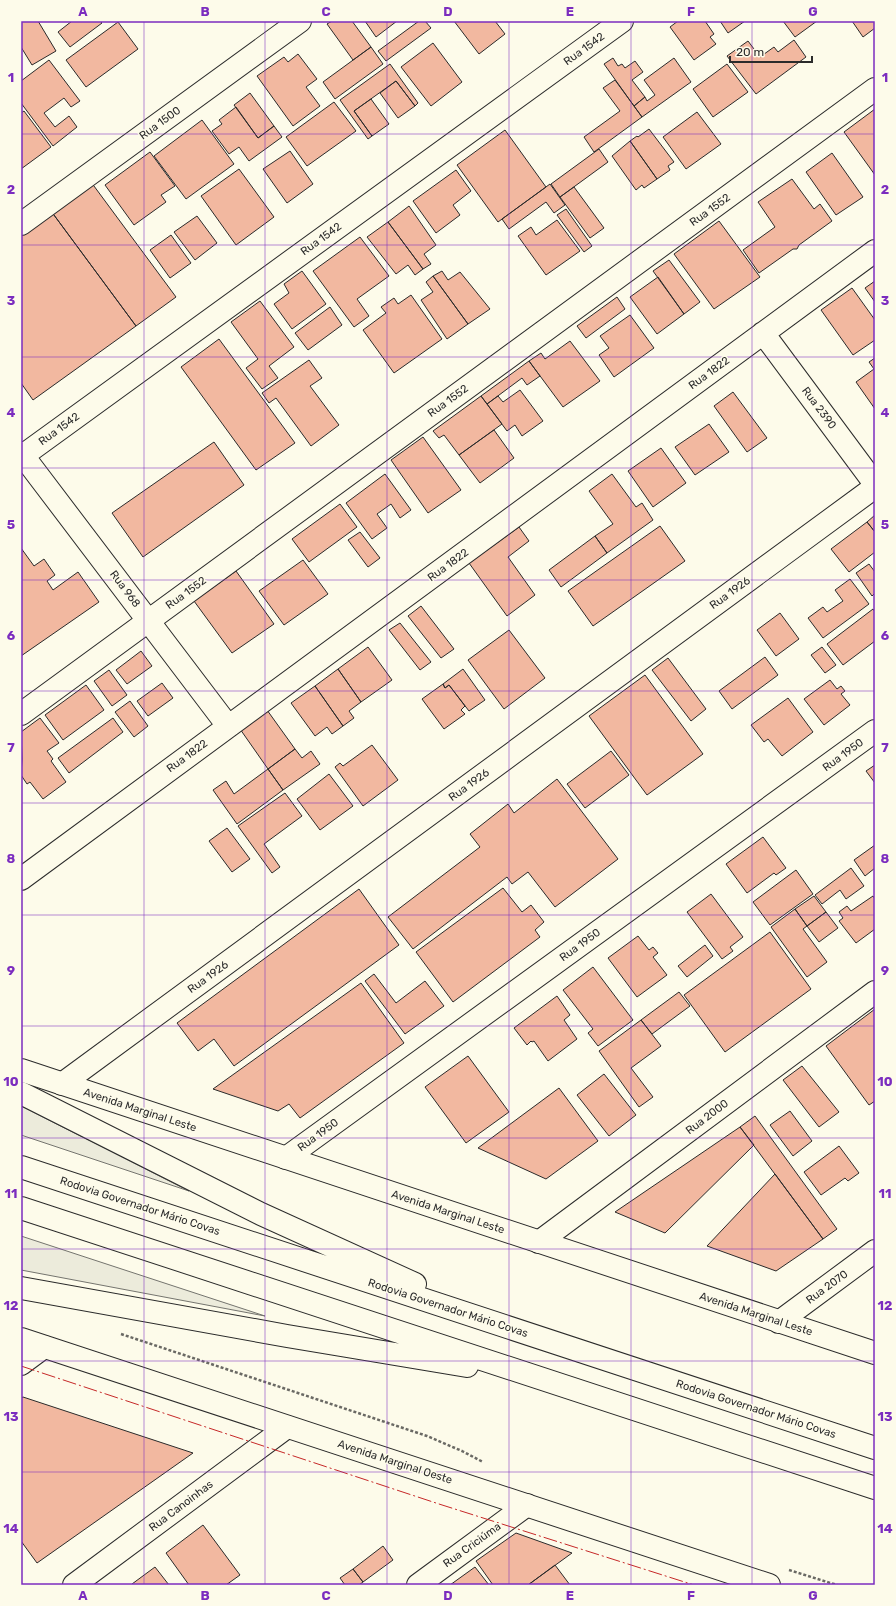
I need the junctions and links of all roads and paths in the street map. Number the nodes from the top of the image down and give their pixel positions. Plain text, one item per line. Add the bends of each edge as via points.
1 (300, 21) edge
2 (622, 21) edge
3 (875, 89) edge
4 (21, 224) edge
5 (875, 251) edge
6 (763, 333) junction
7 (22, 455) edge
8 (875, 485) edge
9 (148, 620) junction
10 (21, 714) edge
11 (228, 726) junction
12 (875, 732) edge
13 (21, 879) edge
14 (875, 992) edge
15 (21, 1070) edge
16 (62, 1084) junction
17 (21, 1093) edge
18 (286, 1158) junction
19 (21, 1167) edge
20 (21, 1208) edge
21 (539, 1242) junction
22 (875, 1251) edge
23 (21, 1288) edge
24 (779, 1322) junction
25 (520, 1331) junction
26 (121, 1334) dead end
27 (21, 1339) edge
28 (44, 1347) junction
29 (875, 1353) edge
30 (21, 1364) edge
31 (536, 1377) junction
32 (287, 1426) junction
33 (875, 1448) edge
34 (487, 1464) dead end
35 (875, 1488) edge
36 (527, 1505) junction
37 (785, 1568) dead end
38 (74, 1585) edge
39 (418, 1585) edge
40 (769, 1585) edge
41 (837, 1585) edge

1 - 4 main road, Rua 1500
2 - 7 main road, Rua 1542
3 - 9 main road, Rua 1552
5 - 6 main road, Rua 1822
6 - 8 main road, Rua 2390
6 - 11 main road, Rua 1822
7 - 9 main road, Rua 968
8 - 16 main road, Rua 1926
9 - 10 main road, Rua 1552
9 - 11 main road, Rua 968
11 - 13 main road, Rua 1822
12 - 18 main road, Rua 1950
14 - 21 main road, Rua 2000
15 - 16 main road, Avenida Marginal Leste
16 - 18 main road, Avenida Marginal Leste
17 - 25 main road via 261,1214
18 - 21 main road, Avenida Marginal Leste
19 - 25 main road, Rodovia Governador Mário Covas
20 - 31 main road
21 - 24 main road, Avenida Marginal Leste
22 - 24 main road, Rua 2070
23 - 31 main road via 287,1336
24 - 29 main road, Avenida Marginal Leste
25 - 33 main road, Rodovia Governador Mário Covas
26 - 34 path via 427,1436
27 - 28 main road, Avenida Marginal Oeste
28 - 30 main road
28 - 32 main road, Avenida Marginal Oeste
31 - 35 main road
32 - 36 main road, Avenida Marginal Oeste
32 - 38 main road, Rua Canoinhas
36 - 39 main road, Rua Criciúma
36 - 40 main road, Avenida Marginal Oeste
37 - 41 path

